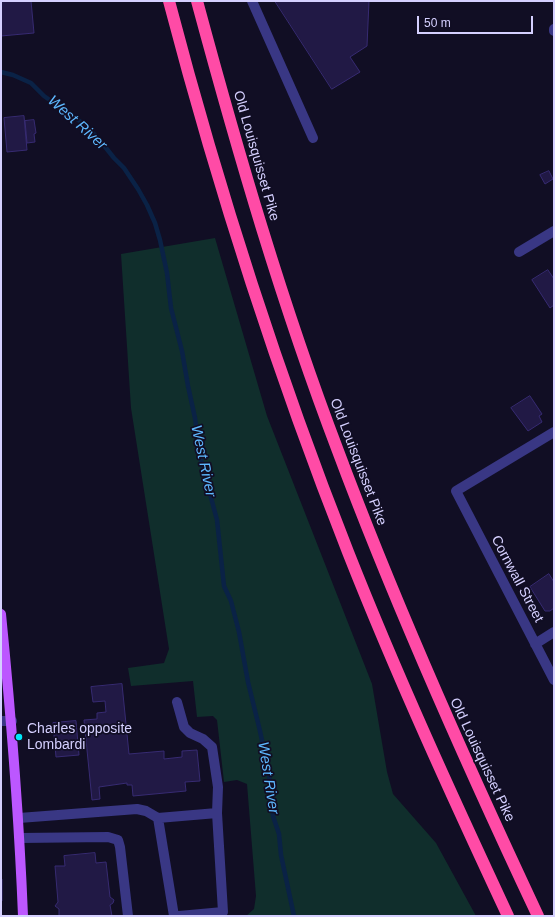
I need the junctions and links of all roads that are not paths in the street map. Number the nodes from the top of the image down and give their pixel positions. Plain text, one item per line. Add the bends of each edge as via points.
1 (169, 1) edge
2 (197, 1) edge
3 (252, 1) edge
4 (313, 138) dead end
5 (554, 231) edge
6 (519, 252) dead end
7 (554, 432) edge
8 (1, 614) edge
9 (554, 632) edge
10 (535, 644) junction
11 (554, 680) edge
12 (176, 702) dead end
13 (1, 721) edge
14 (12, 721) junction
15 (217, 813) junction
16 (19, 818) junction
17 (158, 818) junction
18 (20, 838) junction
19 (23, 916) edge
20 (128, 916) edge
21 (174, 916) edge
22 (179, 916) edge
23 (508, 916) edge
24 (538, 916) edge

1 - 23 highway via 236,234 270,341 319,477 393,663
2 - 24 highway, Old Louisquisset Pike via 262,229 336,449 422,662
3 - 4 street
5 - 6 street
7 - 10 street, Cornwall Street via 456,491
8 - 14 main road
9 - 10 street
10 - 11 street, Cornwall Street
12 - 15 street via 184,727 212,746 218,787
13 - 14 street
14 - 16 main road
15 - 17 street
15 - 22 street via 223,912
16 - 17 street via 137,809
16 - 18 main road
17 - 21 street
18 - 19 main road
18 - 20 street via 108,837 118,840

